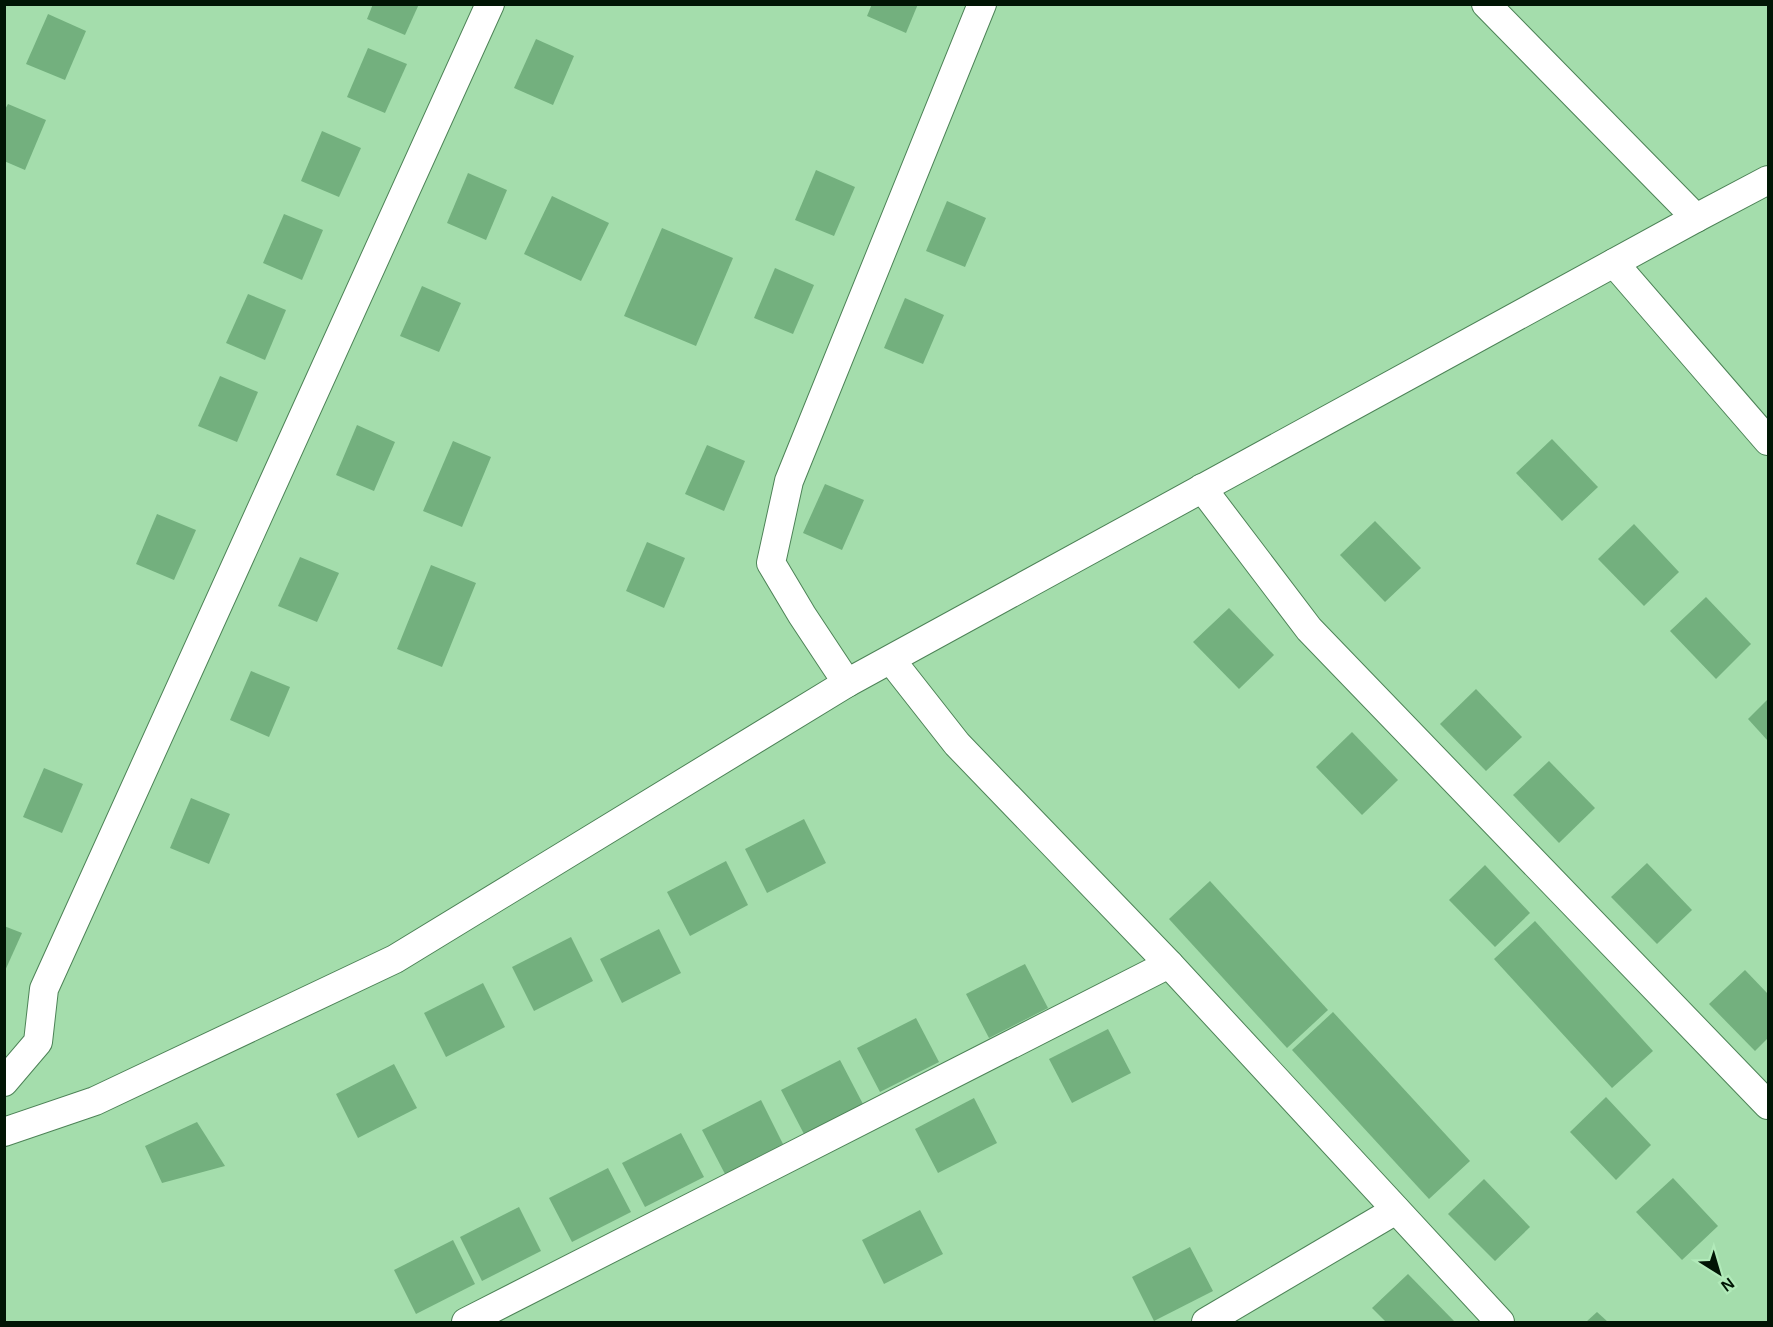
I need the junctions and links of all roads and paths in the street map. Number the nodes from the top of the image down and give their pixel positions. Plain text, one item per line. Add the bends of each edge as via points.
1 (490, 4) edge
2 (982, 4) edge
3 (1486, 4) edge
4 (1768, 180) edge
5 (1696, 218) junction
6 (1614, 263) junction
7 (1768, 441) edge
8 (1202, 488) junction
9 (891, 660) junction
10 (847, 683) junction
11 (1169, 964) junction
12 (4, 1082) edge
13 (1768, 1105) edge
14 (4, 1132) edge
15 (1396, 1210) junction
16 (466, 1323) edge
17 (1206, 1323) edge
18 (1500, 1323) edge

1 - 12 street via 44,989 38,1042
2 - 10 street via 789,481 771,563
3 - 5 street
4 - 5 street
5 - 6 street
6 - 7 street
6 - 8 street
8 - 9 street
8 - 13 street via 1309,629
9 - 10 street
9 - 11 street via 957,744
10 - 14 street via 394,959 95,1101
11 - 15 street
11 - 16 street
15 - 17 street
15 - 18 street

